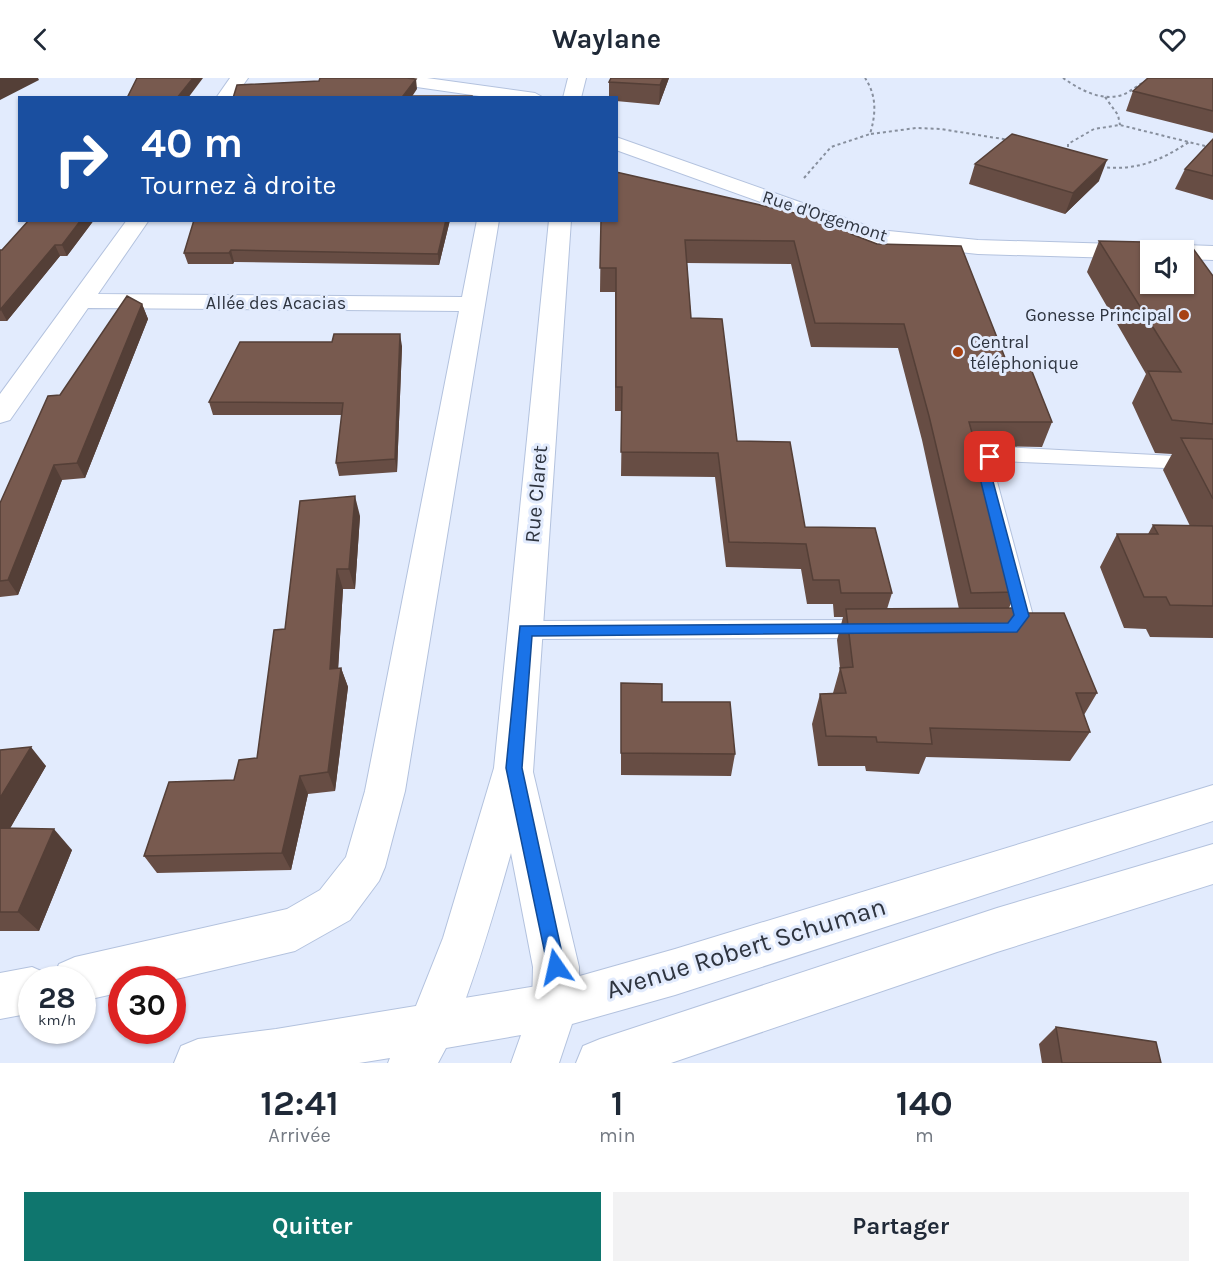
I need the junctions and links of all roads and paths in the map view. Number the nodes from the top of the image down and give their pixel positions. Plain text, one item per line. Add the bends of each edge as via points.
1 (239, 78) edge
2 (389, 78) edge
3 (577, 78) edge
4 (866, 78) edge
5 (1063, 78) edge
6 (1151, 80) edge
7 (226, 96) edge
8 (521, 96) edge
9 (572, 96) edge
10 (1105, 97) junction
11 (1120, 125) junction
12 (870, 135) junction
13 (1009, 141) edge
14 (1189, 142) junction
15 (618, 144) edge
16 (1213, 148) edge
17 (1072, 158) edge
18 (1097, 166) edge
19 (739, 187) junction
20 (137, 222) edge
21 (488, 222) edge
22 (560, 222) edge
23 (1140, 252) edge
24 (1194, 252) edge
25 (1213, 253) edge
26 (81, 301) junction
27 (471, 304) junction
28 (0, 414) edge
29 (1213, 464) edge
30 (988, 628) edge
31 (893, 629) edge
32 (525, 630) junction
33 (514, 768) junction
34 (1213, 803) edge
35 (1213, 864) edge
36 (96, 975) edge
37 (18, 993) edge
38 (0, 996) edge
39 (555, 1006) junction
40 (422, 1045) edge
41 (198, 1063) edge
42 (534, 1063) edge
43 (600, 1063) edge

1 - 7 street
2 - 8 street
3 - 9 street
4 - 12 path via 876,115
5 - 10 path via 1077,88
6 - 10 path via 1136,84 1119,96
10 - 11 path
11 - 14 path
11 - 17 path via 1094,129 1068,144 1066,150
12 - 13 path via 916,128 941,129
12 - 19 path via 831,147 801,181
14 - 16 path
14 - 18 path via 1158,162 1138,169
15 - 19 street, Rue d'Orgemont
19 - 23 street, Rue d'Orgemont via 875,236 917,243
20 - 26 street
21 - 27 street
22 - 32 street, Rue Claret
24 - 25 street
26 - 27 street, Allée des Acacias
26 - 28 street
27 - 36 street via 385,791 364,867 334,905 295,929
29 - 30 lane via 1003,453 990,457 985,474 1022,616 1012,628
31 - 32 lane
32 - 33 street, Rue Claret
33 - 39 street, Rue Claret via 556,967
33 - 40 street, Rue Claret via 465,938
34 - 39 street, Avenue Robert Schuman
35 - 43 street via 997,930
37 - 38 street
39 - 40 street, Avenue Robert Schuman
39 - 42 street, Rue Claret
40 - 41 street, Avenue Robert Schuman via 276,1053

